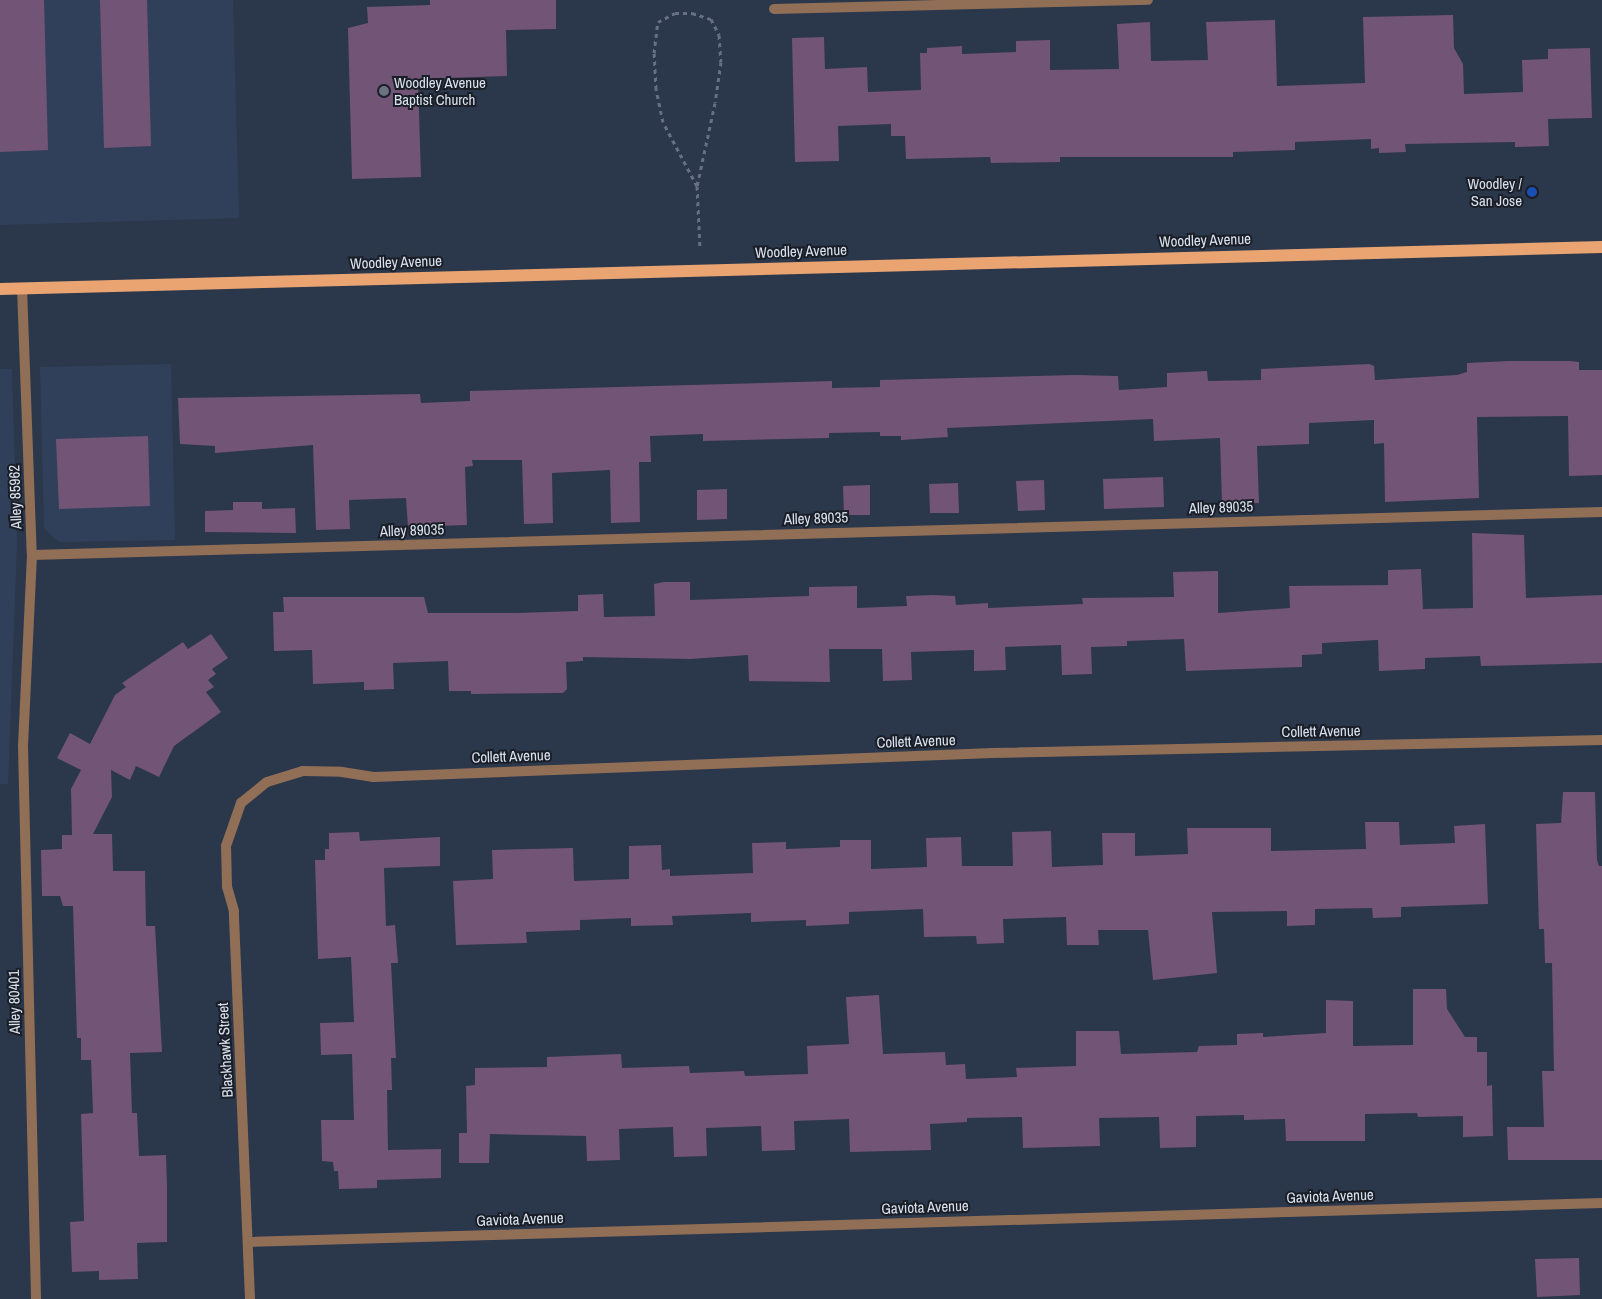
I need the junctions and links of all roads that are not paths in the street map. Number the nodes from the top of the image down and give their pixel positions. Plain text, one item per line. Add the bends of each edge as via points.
1 (1148, 0) edge
2 (774, 9) dead end
3 (1602, 247) edge
4 (22, 288) junction
5 (0, 289) edge
6 (1602, 512) edge
7 (32, 555) junction
8 (1602, 740) edge
9 (241, 803) joint
10 (1602, 1203) edge
11 (249, 1242) junction
12 (36, 1299) edge
13 (250, 1299) edge

1 - 2 street
3 - 4 main road, Woodley Avenue
4 - 5 main road, Woodley Avenue
4 - 7 street, Alley 85962
6 - 7 street, Alley 89035
7 - 12 street, Alley 80401 via 23,746
8 - 9 street, Collett Avenue via 993,753 374,776 303,771 267,782
9 - 11 street, Blackhawk Street via 226,846 227,886 234,912
10 - 11 street, Gaviota Avenue
11 - 13 street, Blackhawk Street

